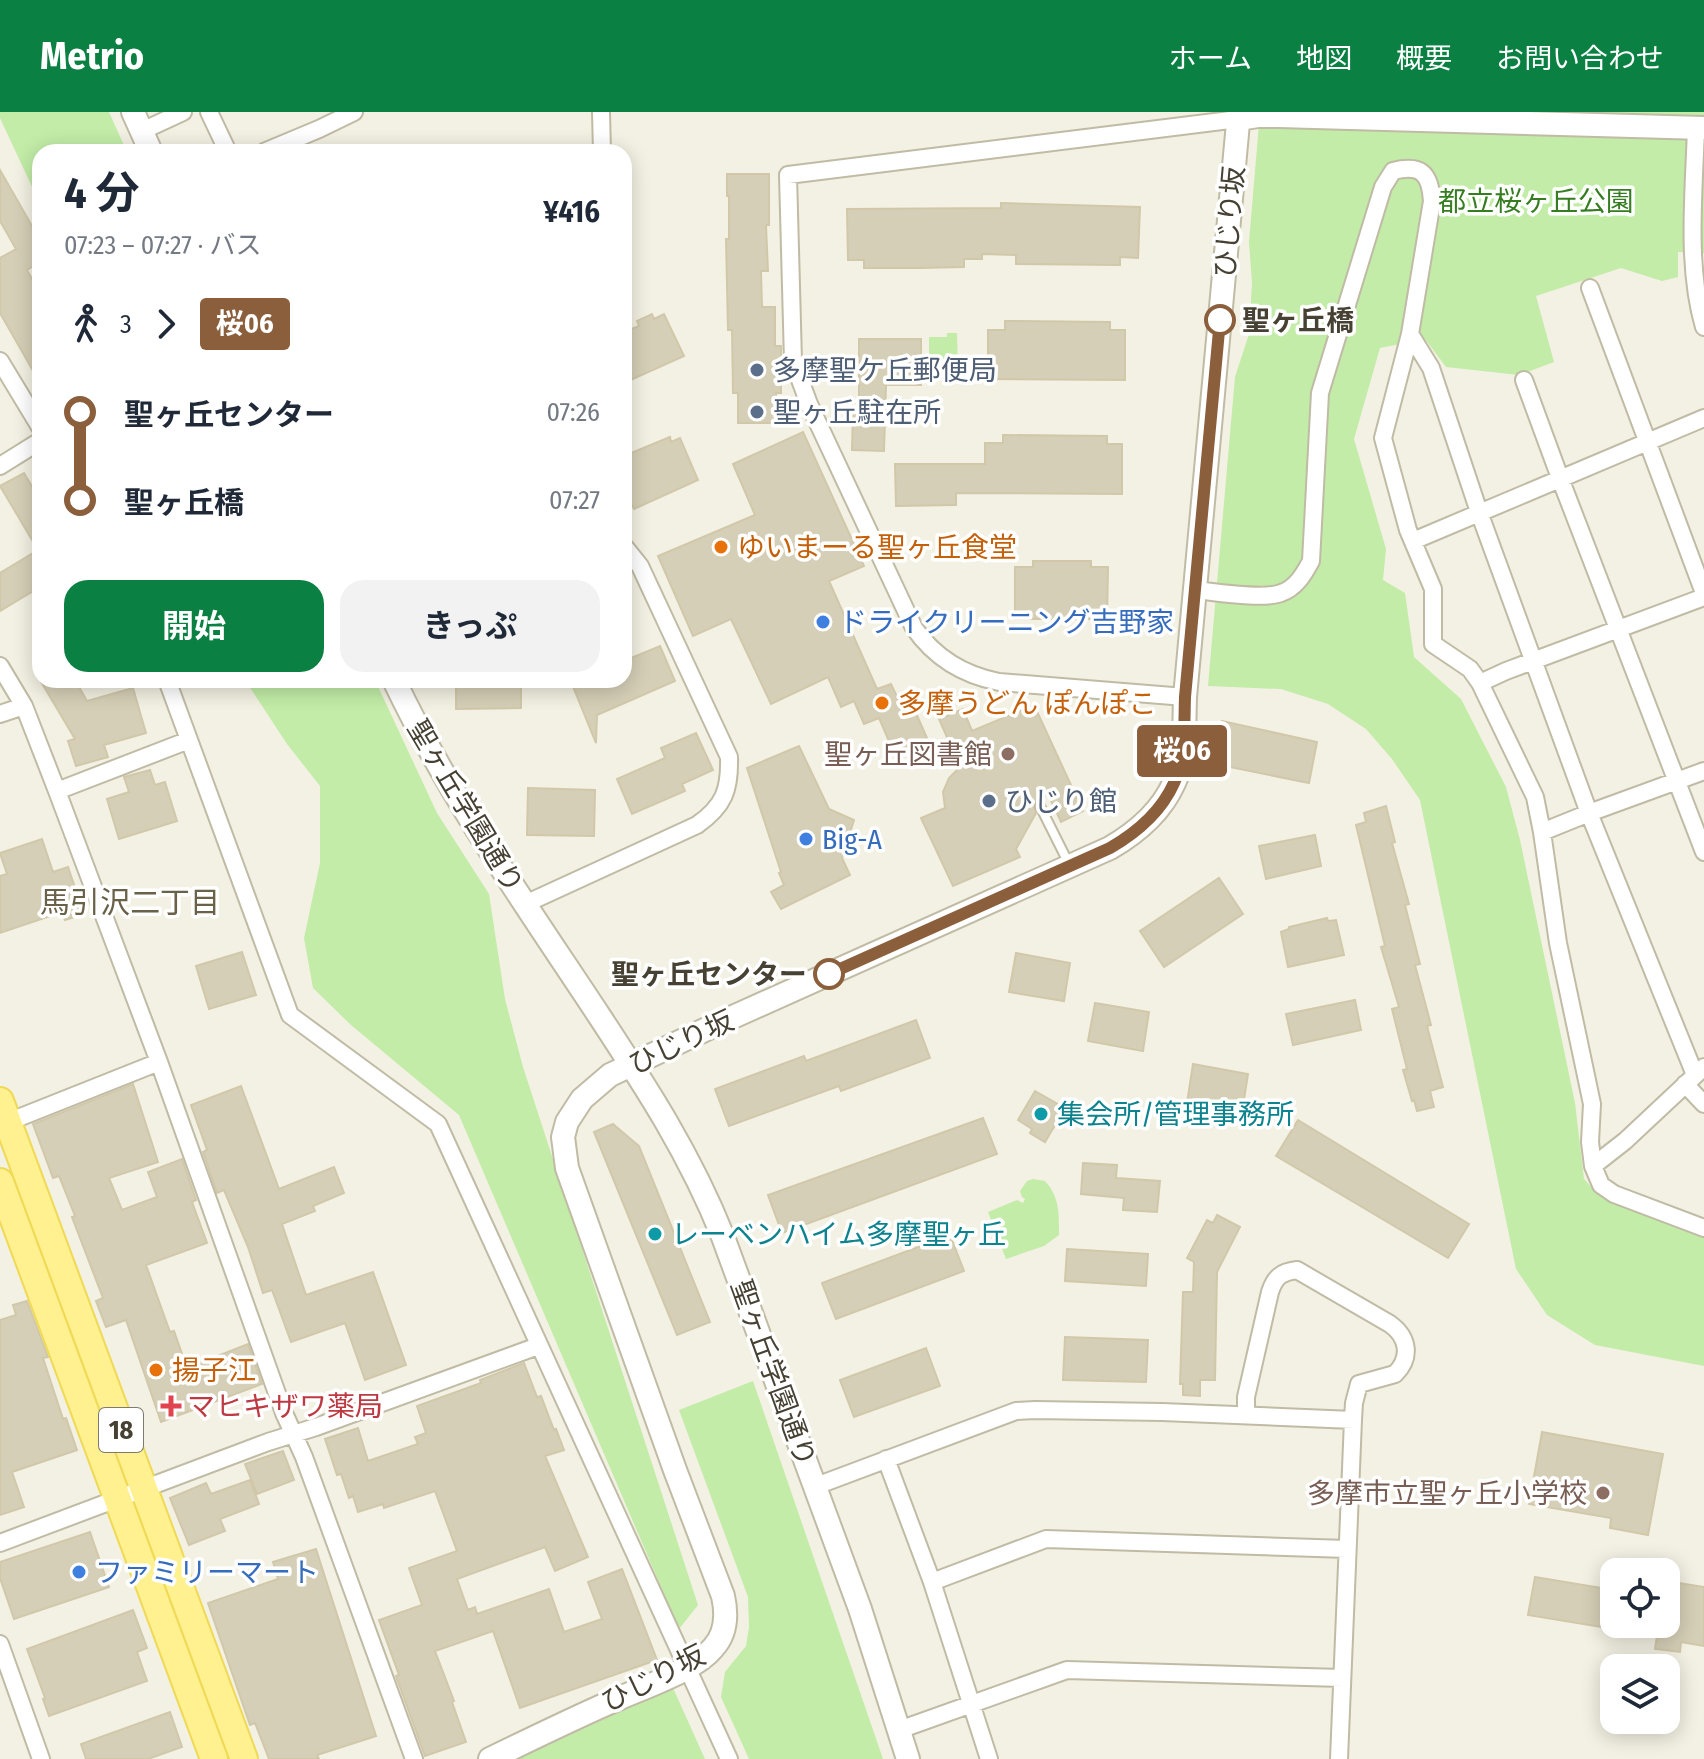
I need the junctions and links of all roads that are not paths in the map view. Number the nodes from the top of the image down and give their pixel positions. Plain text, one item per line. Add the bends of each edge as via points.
1 (183, 112) edge
2 (209, 112) edge
3 (312, 112) edge
4 (354, 112) edge
5 (601, 112) edge
6 (1239, 116) edge
7 (137, 122) edge
8 (1700, 128) edge
9 (319, 129) junction
10 (147, 144) edge
11 (224, 144) edge
12 (283, 144) edge
13 (602, 144) edge
14 (1698, 264) edge
15 (1590, 288) dead end
16 (1704, 327) edge
17 (1410, 334) junction
18 (0, 361) edge
19 (1524, 380) dead end
20 (32, 414) edge
21 (1704, 418) edge
22 (1648, 441) junction
23 (32, 446) edge
24 (0, 466) edge
25 (1560, 478) junction
26 (1479, 512) junction
27 (1413, 541) junction
28 (632, 556) edge
29 (1195, 590) junction
30 (1704, 595) edge
31 (1618, 628) junction
32 (1534, 660) junction
33 (0, 666) edge
34 (1480, 683) junction
35 (170, 688) edge
36 (398, 688) edge
37 (1185, 697) junction
38 (24, 706) junction
39 (0, 714) edge
40 (189, 740) junction
41 (1704, 771) edge
42 (1676, 782) junction
43 (57, 791) junction
44 (1040, 806) dead end
45 (1589, 813) junction
46 (1542, 832) junction
47 (1704, 852) edge
48 (1069, 865) junction
49 (525, 904) junction
50 (159, 1062) junction
51 (632, 1065) junction
52 (1695, 1076) edge
53 (1704, 1104) edge
54 (4, 1111) edge
55 (1593, 1166) junction
56 (0, 1182) edge
57 (1704, 1228) edge
58 (538, 1346) junction
59 (1246, 1415) junction
60 (1353, 1420) junction
61 (293, 1434) junction
62 (886, 1459) junction
63 (816, 1486) junction
64 (144, 1491) junction
65 (118, 1499) junction
66 (0, 1543) edge
67 (1347, 1549) junction
68 (932, 1582) junction
69 (0, 1644) edge
70 (688, 1667) junction
71 (1342, 1678) junction
72 (972, 1705) junction
73 (899, 1730) junction
74 (41, 1759) edge
75 (214, 1759) edge
76 (244, 1759) edge
77 (414, 1759) edge
78 (490, 1759) edge
79 (729, 1759) edge
80 (908, 1759) edge
81 (989, 1759) edge
82 (1339, 1759) edge

1 - 7 street
2 - 11 street
3 - 9 street
4 - 9 street
5 - 13 street
6 - 8 street
6 - 29 street, ひじり坂
6 - 37 street via 788,175 793,361 924,642 957,669 979,678
7 - 10 street
8 - 14 street
9 - 12 street
14 - 16 street via 1695,288
15 - 22 street
17 - 26 street via 1431,368
17 - 27 street via 1383,438
17 - 29 street via 1432,201 1427,176 1403,168 1393,171 1383,187 1320,393 1311,561 1295,585 1278,595
18 - 20 street
19 - 25 street
21 - 22 street
22 - 25 street
22 - 30 street
23 - 24 street
25 - 26 street
25 - 31 street
26 - 27 street
26 - 32 street
27 - 34 street via 1433,589 1433,644 1470,669
28 - 49 street via 729,757 727,788 712,815 697,825
29 - 37 street, ひじり坂
30 - 31 street
31 - 32 street
31 - 42 street
32 - 34 street
32 - 45 street
33 - 38 street
34 - 46 street via 1535,797
35 - 40 street
36 - 49 street, 聖ヶ丘学園通り
37 - 48 street, ひじり坂 via 1180,762 1157,809 1134,834
38 - 39 street
38 - 43 street
40 - 43 street
40 - 58 street via 290,1015 438,1124
41 - 42 street
42 - 45 street
42 - 47 street
43 - 50 street
44 - 48 lane
45 - 46 street
45 - 52 street
46 - 55 street via 1558,943 1592,1104
48 - 51 street, ひじり坂
49 - 51 street, 聖ヶ丘学園通り
50 - 54 street
50 - 61 street
51 - 63 street, 聖ヶ丘学園通り via 709,1201
51 - 70 street, ひじり坂 via 610,1075 582,1099 567,1122 564,1153 725,1605 725,1625 715,1646
52 - 53 street
52 - 55 street
54 - 64 main road, 18
55 - 57 street via 1601,1185 1614,1194
56 - 65 main road, 18
58 - 61 street
58 - 70 street
59 - 60 street
59 - 60 street via 1270,1292 1280,1274 1297,1270 1400,1331 1405,1361 1395,1374 1359,1384
59 - 62 street via 1016,1411
60 - 67 street
61 - 64 street
61 - 77 street
62 - 63 street
62 - 68 street
63 - 73 street, 聖ヶ丘学園通り
64 - 65 street
64 - 76 main road, 18
65 - 66 street
65 - 75 main road, 18
67 - 68 street via 1046,1539
67 - 71 street
68 - 72 street
69 - 74 street
70 - 78 street, ひじり坂
70 - 79 street
71 - 72 street via 1067,1670
71 - 82 street
72 - 73 street
72 - 81 street
73 - 80 street, 聖ヶ丘学園通り

